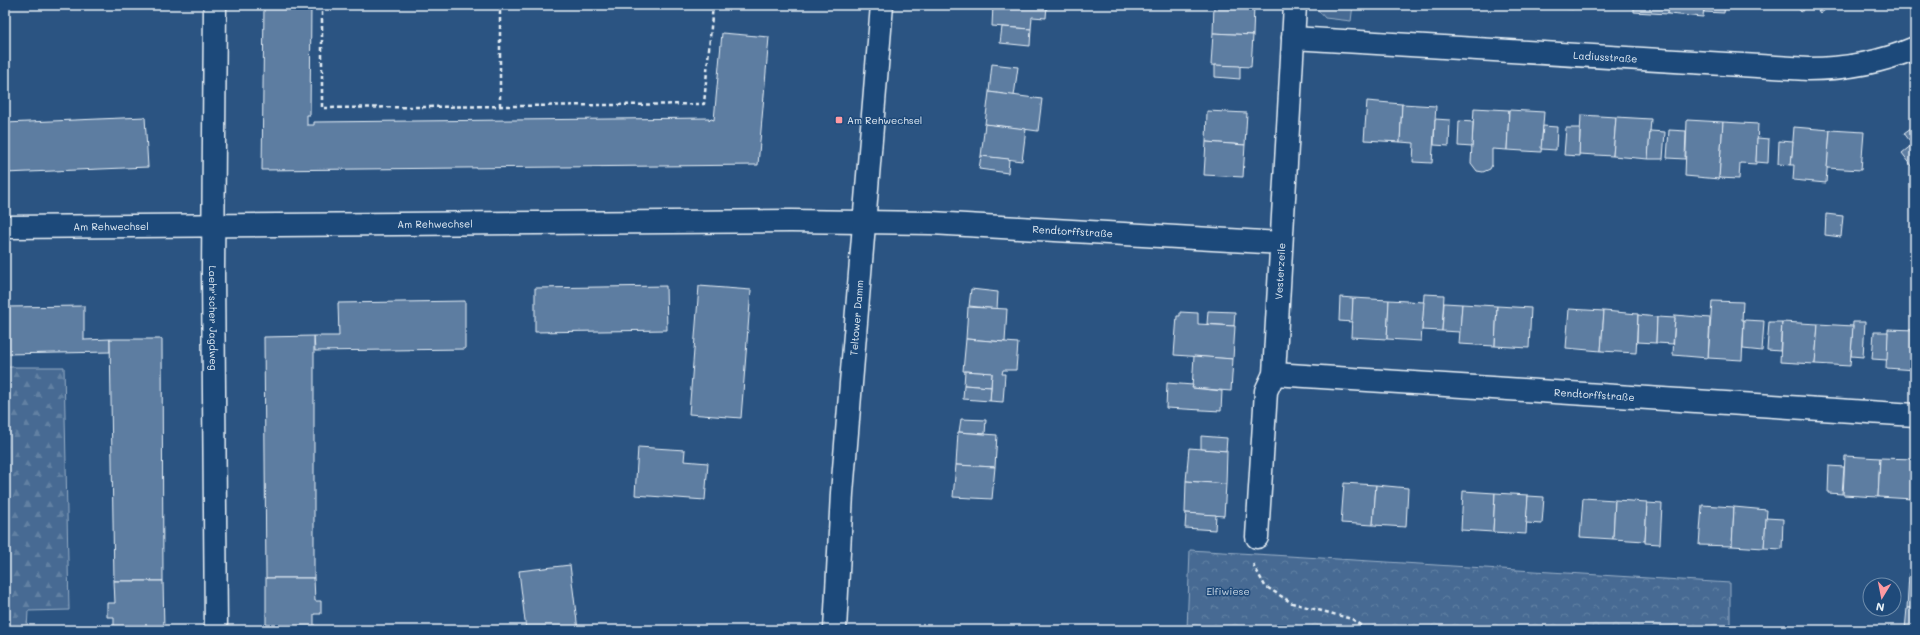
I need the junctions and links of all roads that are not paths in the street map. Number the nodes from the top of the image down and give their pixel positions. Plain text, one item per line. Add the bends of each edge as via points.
1 (215, 5) edge
2 (882, 5) edge
3 (1295, 5) edge
4 (1293, 38) junction
5 (1915, 48) edge
6 (865, 222) junction
7 (214, 225) junction
8 (5, 227) edge
9 (1281, 243) junction
10 (1274, 374) junction
11 (1915, 415) edge
12 (1257, 536) dead end
13 (216, 630) edge
14 (835, 630) edge

1 - 7 street, Laehr'scher Jagdweg
2 - 6 street, Teltower Damm
3 - 4 street, Vesterzeile
4 - 5 street, Ladiusstraße via 1808,69 1853,67 1897,56
4 - 9 street, Vesterzeile
6 - 7 street, Am Rehwechsel via 790,220
6 - 9 street, Rendtorffstraße via 936,223
6 - 14 street, Teltower Damm via 842,493
7 - 8 street, Am Rehwechsel
7 - 13 street, Laehr'scher Jagdweg
9 - 10 street, Vesterzeile
10 - 11 street, Rendtorffstraße
10 - 12 street, Vesterzeile via 1266,391

